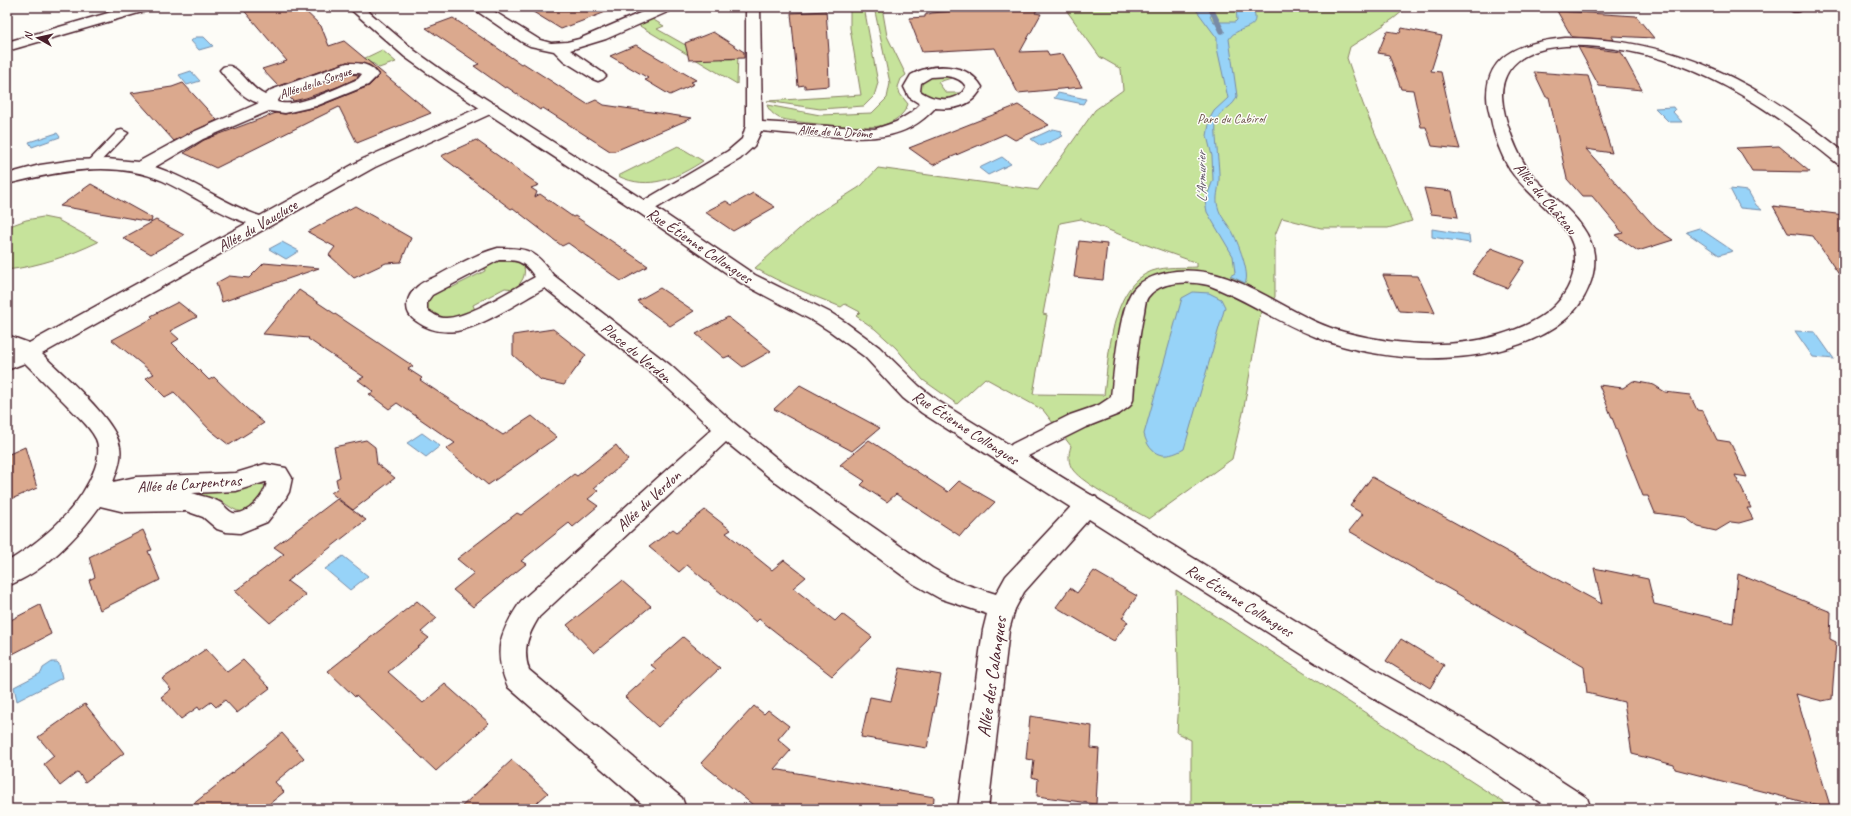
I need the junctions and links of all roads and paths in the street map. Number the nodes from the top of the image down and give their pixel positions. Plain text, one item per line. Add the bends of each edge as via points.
1 (144, 7) edge
2 (355, 7) edge
3 (478, 7) edge
4 (667, 7) edge
5 (753, 7) edge
6 (7, 47) edge
7 (559, 48) junction
8 (228, 70) dead end
9 (598, 76) dead end
10 (930, 102) dead end
11 (268, 103) junction
12 (491, 108) junction
13 (754, 126) junction
14 (122, 133) dead end
15 (1844, 160) edge
16 (92, 164) junction
17 (141, 168) junction
18 (7, 179) edge
19 (644, 208) junction
20 (261, 222) junction
21 (546, 279) junction
22 (7, 342) edge
23 (28, 353) junction
24 (7, 363) edge
25 (726, 428) junction
26 (1013, 458) junction
27 (95, 496) junction
28 (1088, 504) junction
29 (7, 575) edge
30 (1002, 607) junction
31 (671, 809) edge
32 (974, 809) edge
33 (1576, 809) edge

1 - 6 street
2 - 12 street, Rue Étienne Collongues via 416,58
3 - 7 street via 535,42
4 - 7 street via 579,45
5 - 13 street
7 - 9 street via 569,58
8 - 11 street, Allée de la Sorgue via 252,96
10 - 13 street, Allée de la Drôme via 911,121 881,133
11 - 11 street, Allée de la Sorgue via 276,109 299,106 363,82 369,72 361,68 340,70 283,90
11 - 17 street, Allée de la Sorgue via 197,136
12 - 19 street, Rue Étienne Collongues
12 - 20 street, Allée du Vaucluse via 369,163
13 - 19 street via 749,142 740,150
14 - 16 lane
15 - 26 street, Allée du Château via 1808,131 1741,87 1714,72 1680,59 1642,49 1597,43 1553,43 1525,49 1509,59 1498,74 1495,82 1495,105 1518,169 1565,220 1582,244 1585,258 1580,286 1561,314 1538,328 1505,341 1476,348 1424,352 1337,337 1261,302 1229,284 1206,277 1168,278 1154,282 1138,297 1131,322 1122,400 1115,408 1066,426 1020,450
16 - 17 street via 108,163
16 - 18 street via 51,168
17 - 20 street via 168,177 240,215
19 - 26 street, Rue Étienne Collongues via 748,279 829,321 872,352 911,392 930,407
20 - 23 street, Allée du Vaucluse
21 - 21 street, Place du Verdon via 534,262 526,257 517,254 498,254 425,290 417,301 417,309 424,318 436,323 457,324 476,317
21 - 25 street, Place du Verdon via 662,370
22 - 23 street via 19,346
23 - 24 street, Allée du Vaucluse
23 - 27 street via 98,423 108,441 110,456
25 - 30 street via 784,476 923,576 948,590
25 - 31 street, Allée du Verdon via 530,609 519,626 512,645 512,662 518,678
26 - 28 street, Rue Étienne Collongues
27 - 27 street, Allée de Carpentras via 126,502 187,501 212,510 226,522 240,523 258,515 266,507 277,492 280,478 278,474 265,473 236,482 136,486
27 - 29 street via 52,543
28 - 30 street, Allée des Calanques via 1015,584
28 - 33 street, Rue Étienne Collongues via 1359,675 1469,738
30 - 32 street, Allée des Calanques via 996,630

